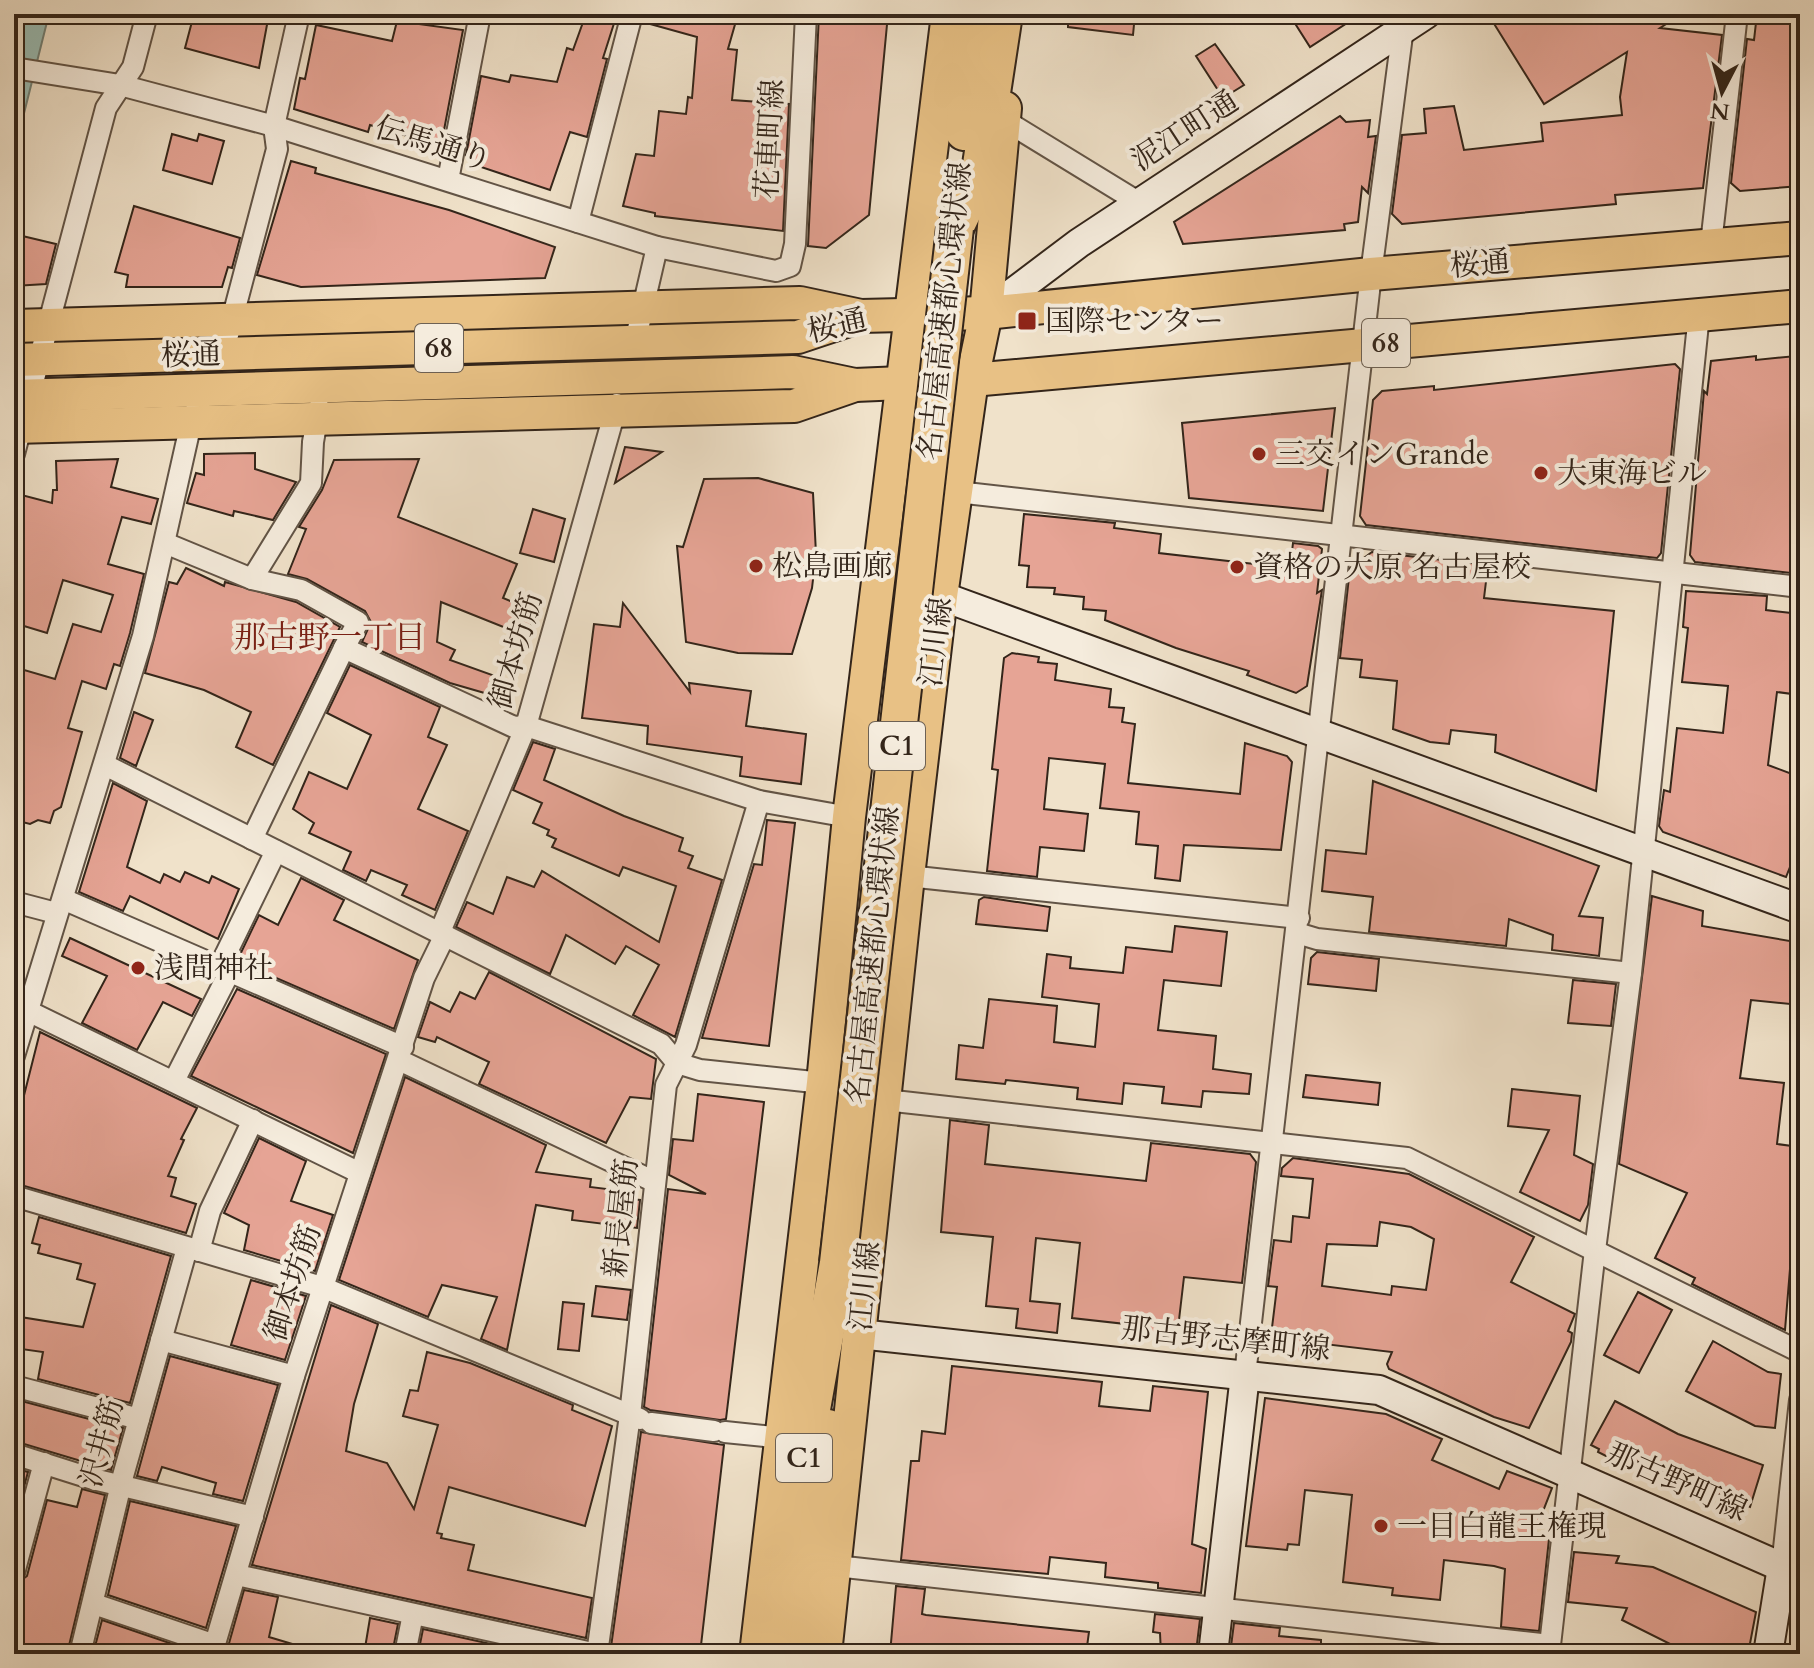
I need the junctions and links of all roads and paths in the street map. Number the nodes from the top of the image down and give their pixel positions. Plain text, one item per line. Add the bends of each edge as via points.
1 (147, 14) edge
2 (299, 14) edge
3 (480, 14) edge
4 (632, 14) edge
5 (806, 14) edge
6 (948, 14) edge
7 (974, 14) edge
8 (1004, 14) edge
9 (1015, 14) edge
10 (1737, 14) edge
11 (1412, 19) edge
12 (14, 68) edge
13 (120, 85) junction
14 (1004, 120) junction
15 (274, 126) junction
16 (448, 180) junction
17 (1138, 202) junction
18 (578, 222) junction
19 (955, 228) junction
20 (1800, 238) edge
21 (1711, 244) junction
22 (657, 247) junction
23 (790, 266) joint
24 (1371, 274) junction
25 (1800, 306) edge
26 (641, 309) junction
27 (986, 313) junction
28 (1699, 314) junction
29 (861, 316) junction
30 (911, 317) junction
31 (231, 320) junction
32 (50, 325) junction
33 (14, 326) edge
34 (635, 342) junction
35 (1365, 345) junction
36 (223, 354) junction
37 (27, 360) edge
38 (625, 377) junction
39 (972, 380) junction
40 (904, 382) junction
41 (855, 385) junction
42 (321, 402) junction
43 (194, 406) junction
44 (616, 409) junction
45 (19, 420) edge
46 (957, 492) junction
47 (1342, 536) junction
48 (165, 543) junction
49 (1672, 575) junction
50 (252, 579) junction
51 (1800, 587) edge
52 (941, 596) junction
53 (344, 648) junction
54 (526, 726) junction
55 (1320, 732) junction
56 (105, 765) junction
57 (759, 801) junction
58 (849, 817) junction
59 (252, 839) junction
60 (276, 851) junction
61 (1642, 854) junction
62 (908, 876) junction
63 (14, 902) edge
64 (60, 906) junction
65 (1800, 909) edge
66 (1298, 926) junction
67 (443, 934) junction
68 (224, 970) junction
69 (1631, 973) junction
70 (26, 1010) junction
71 (401, 1054) junction
72 (14, 1056) edge
73 (677, 1063) junction
74 (174, 1081) junction
75 (823, 1083) junction
76 (885, 1100) junction
77 (253, 1120) junction
78 (1273, 1143) junction
79 (360, 1173) junction
80 (655, 1182) junction
81 (14, 1196) edge
82 (193, 1249) junction
83 (1595, 1250) junction
84 (838, 1263) junction
85 (322, 1287) junction
86 (859, 1334) junction
87 (161, 1340) junction
88 (1800, 1352) edge
89 (1245, 1375) junction
90 (294, 1376) junction
91 (14, 1386) edge
92 (1800, 1400) edge
93 (139, 1419) junction
94 (640, 1419) junction
95 (783, 1438) junction
96 (14, 1454) edge
97 (44, 1463) junction
98 (1570, 1471) junction
99 (121, 1486) junction
100 (253, 1517) junction
101 (16, 1559) edge
102 (836, 1566) junction
103 (1791, 1571) edge
104 (237, 1575) junction
105 (94, 1604) junction
106 (1218, 1608) junction
107 (413, 1614) junction
108 (1550, 1649) edge
109 (213, 1650) edge
110 (80, 1654) edge
111 (405, 1654) edge
112 (597, 1654) edge
113 (756, 1654) edge
114 (777, 1654) edge
115 (807, 1654) edge
116 (825, 1654) edge
117 (1213, 1654) edge
118 (1768, 1654) edge

1 - 13 street via 133,67
2 - 15 street
3 - 16 street
4 - 18 street
5 - 23 street, 花車町線
6 - 30 main road
7 - 19 highway, 名古屋高速都心環状線 / C1
8 - 19 highway via 979,178
9 - 14 main road, 江川線
10 - 21 street
11 - 17 street, 泥江町通
11 - 24 street
12 - 13 street, 伝馬通り
13 - 15 street, 伝馬通り
13 - 32 street via 106,108
14 - 17 street
14 - 27 main road, 江川線
15 - 16 street, 伝馬通り
15 - 31 street via 277,149
16 - 18 street, 伝馬通り
17 - 27 street, 泥江町通
18 - 22 street, 伝馬通り
19 - 84 highway, 名古屋高速都心環状線 / C1, bridge
20 - 21 main road, 桜通 / 68
21 - 24 main road, 桜通 / 68
22 - 23 street, 伝馬通り via 776,271
22 - 26 street
24 - 27 main road, 桜通 / 68
24 - 35 street
25 - 28 main road, 桜通 / 68
26 - 29 main road, 68 via 800,303
26 - 31 main road, 68
26 - 34 street
27 - 30 main road, 桜通 / 68
27 - 39 main road, 江川線
28 - 35 main road, 桜通 / 68
28 - 49 street
29 - 30 main road, 桜通 / 68
29 - 34 main road, 桜通 / 68 via 798,337
30 - 40 main road
31 - 32 main road, 68
31 - 36 street
32 - 33 main road, 68
32 - 37 street
34 - 36 main road, 桜通 / 68
35 - 39 main road, 桜通 / 68
35 - 47 street
36 - 37 main road, 桜通 / 68
37 - 45 street
38 - 41 main road, 桜通 / 68 via 793,372
38 - 42 main road, 桜通 / 68
38 - 44 street, 御本坊筋
39 - 40 main road, 桜通 / 68
39 - 46 main road, 江川線
40 - 41 main road, 桜通 / 68
40 - 58 main road
41 - 44 main road, 68 via 794,406
42 - 43 main road, 桜通 / 68
42 - 44 main road, 68
42 - 50 street via 311,483
43 - 45 main road, 桜通 / 68
43 - 48 street
44 - 54 street, 御本坊筋
46 - 47 street
46 - 52 main road, 江川線
47 - 49 street
47 - 55 street
48 - 50 street
48 - 56 street
49 - 51 street
49 - 61 street
50 - 53 street via 301,590 358,622
52 - 55 street
52 - 62 main road, 江川線
53 - 54 street via 514,727
53 - 59 street
54 - 57 street
54 - 67 street, 御本坊筋
55 - 61 street
55 - 66 street
56 - 59 street
56 - 64 street
57 - 58 street
57 - 73 street, 新長屋筋
58 - 75 main road
59 - 60 street
60 - 67 street
60 - 68 street
61 - 65 street
61 - 69 street
62 - 66 street
62 - 76 main road, 江川線
63 - 64 street
64 - 68 street
64 - 70 street
66 - 69 street via 1317,939
66 - 78 street
67 - 71 street, 御本坊筋
67 - 73 street via 661,1044
68 - 71 street
68 - 74 street
69 - 83 street
70 - 72 street
70 - 74 street
71 - 79 street, 御本坊筋
71 - 80 street
73 - 75 street
73 - 80 street, 新長屋筋 via 666,1085
74 - 77 street
75 - 95 main road
76 - 78 street
76 - 86 main road, 江川線
77 - 79 street
77 - 82 street, 沢井筋
78 - 83 street via 1407,1158
78 - 89 street
79 - 85 street, 御本坊筋
80 - 94 street, 新長屋筋
81 - 82 street
82 - 85 street
82 - 87 street, 沢井筋
83 - 88 street
83 - 98 street
84 - 114 highway, 名古屋高速都心環状線 / C1 via 799,1482
84 - 115 highway via 825,1487
85 - 90 street, 御本坊筋
85 - 94 street
86 - 89 street, 那古野志摩町線
86 - 102 main road, 江川線
87 - 90 street
87 - 93 street, 沢井筋
89 - 98 street, 那古野志摩町線 via 1379,1390
89 - 106 street
90 - 100 street, 御本坊筋
91 - 93 street
92 - 103 street
93 - 99 street, 沢井筋
94 - 95 street
94 - 112 street, 新長屋筋
95 - 113 main road
96 - 97 street
97 - 99 street
97 - 101 street
98 - 103 street, 那古野町線
98 - 108 street
99 - 100 street
99 - 105 street, 沢井筋
100 - 104 street, 御本坊筋
102 - 106 street
102 - 116 main road, 江川線
103 - 118 street
104 - 107 street
104 - 109 street, 御本坊筋
105 - 109 street
105 - 110 street, 沢井筋
106 - 108 street
106 - 117 street
107 - 111 street
107 - 112 street

